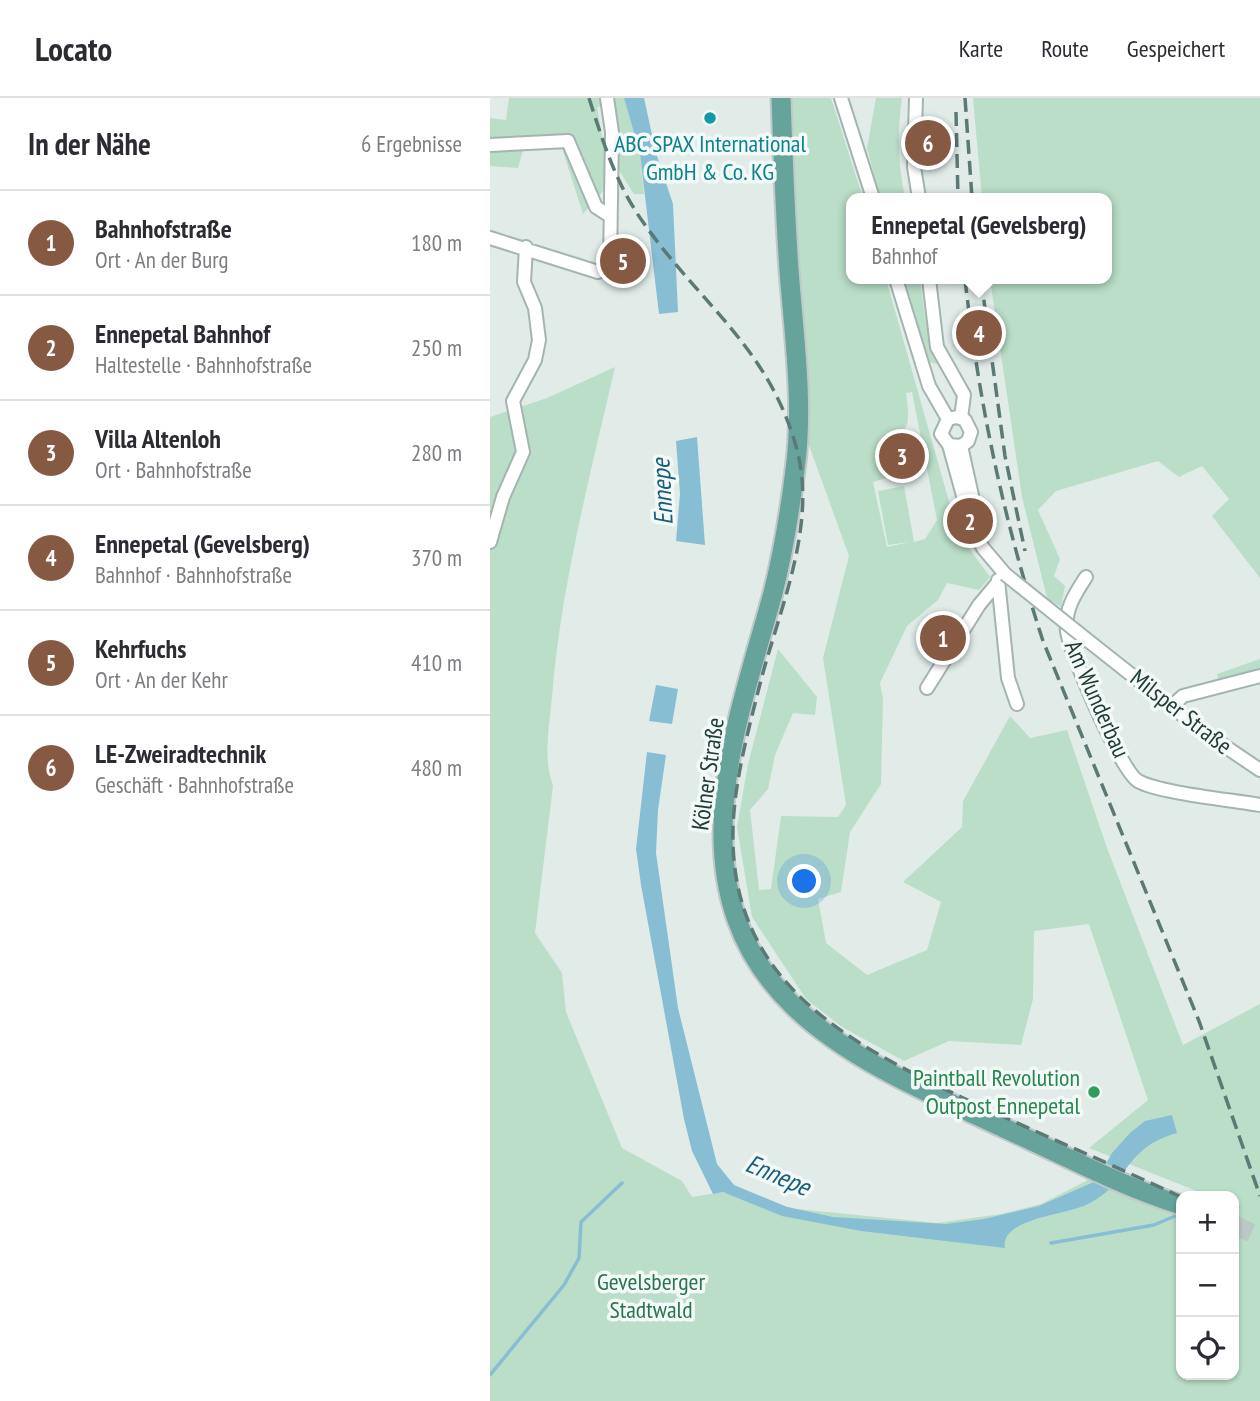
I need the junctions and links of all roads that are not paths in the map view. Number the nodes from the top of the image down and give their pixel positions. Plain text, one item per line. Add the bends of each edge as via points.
1 (607, 98) edge
2 (781, 98) edge
3 (916, 98) edge
4 (843, 99) edge
5 (490, 145) edge
6 (871, 193) edge
7 (918, 193) edge
8 (610, 216) junction
9 (490, 238) edge
10 (526, 247) junction
11 (897, 284) edge
12 (930, 284) edge
13 (951, 421) junction
14 (955, 446) junction
15 (490, 542) edge
16 (1001, 577) junction
17 (1086, 577) dead end
18 (1260, 676) edge
19 (928, 688) dead end
20 (1017, 704) dead end
21 (1172, 706) junction
22 (1260, 770) edge
23 (1260, 805) edge
24 (1176, 1203) edge

1 - 8 street via 612,132
2 - 24 main road, Kölner Straße via 799,391 798,447 776,576 727,778 722,841 728,893 750,951 763,971 826,1036 913,1087
3 - 7 street via 914,167
4 - 6 street
5 - 8 street via 568,141 592,201
8 - 10 street via 613,257 602,271
9 - 10 street
10 - 15 street via 524,282 535,308 539,340 535,360 513,401 522,436 521,462 503,497
11 - 13 street via 934,398
12 - 13 street via 937,347 964,396
13 - 14 street via 943,439
13 - 14 street via 968,424 971,432 968,441
14 - 16 street, Milsper Straße via 970,521
16 - 19 street
16 - 20 street via 1008,678
16 - 21 street, Milsper Straße, bridge
17 - 23 street, Am Wunderbau via 1071,602 1067,631 1124,763 1138,781
18 - 21 street via 1183,696
21 - 22 street, Milsper Straße

